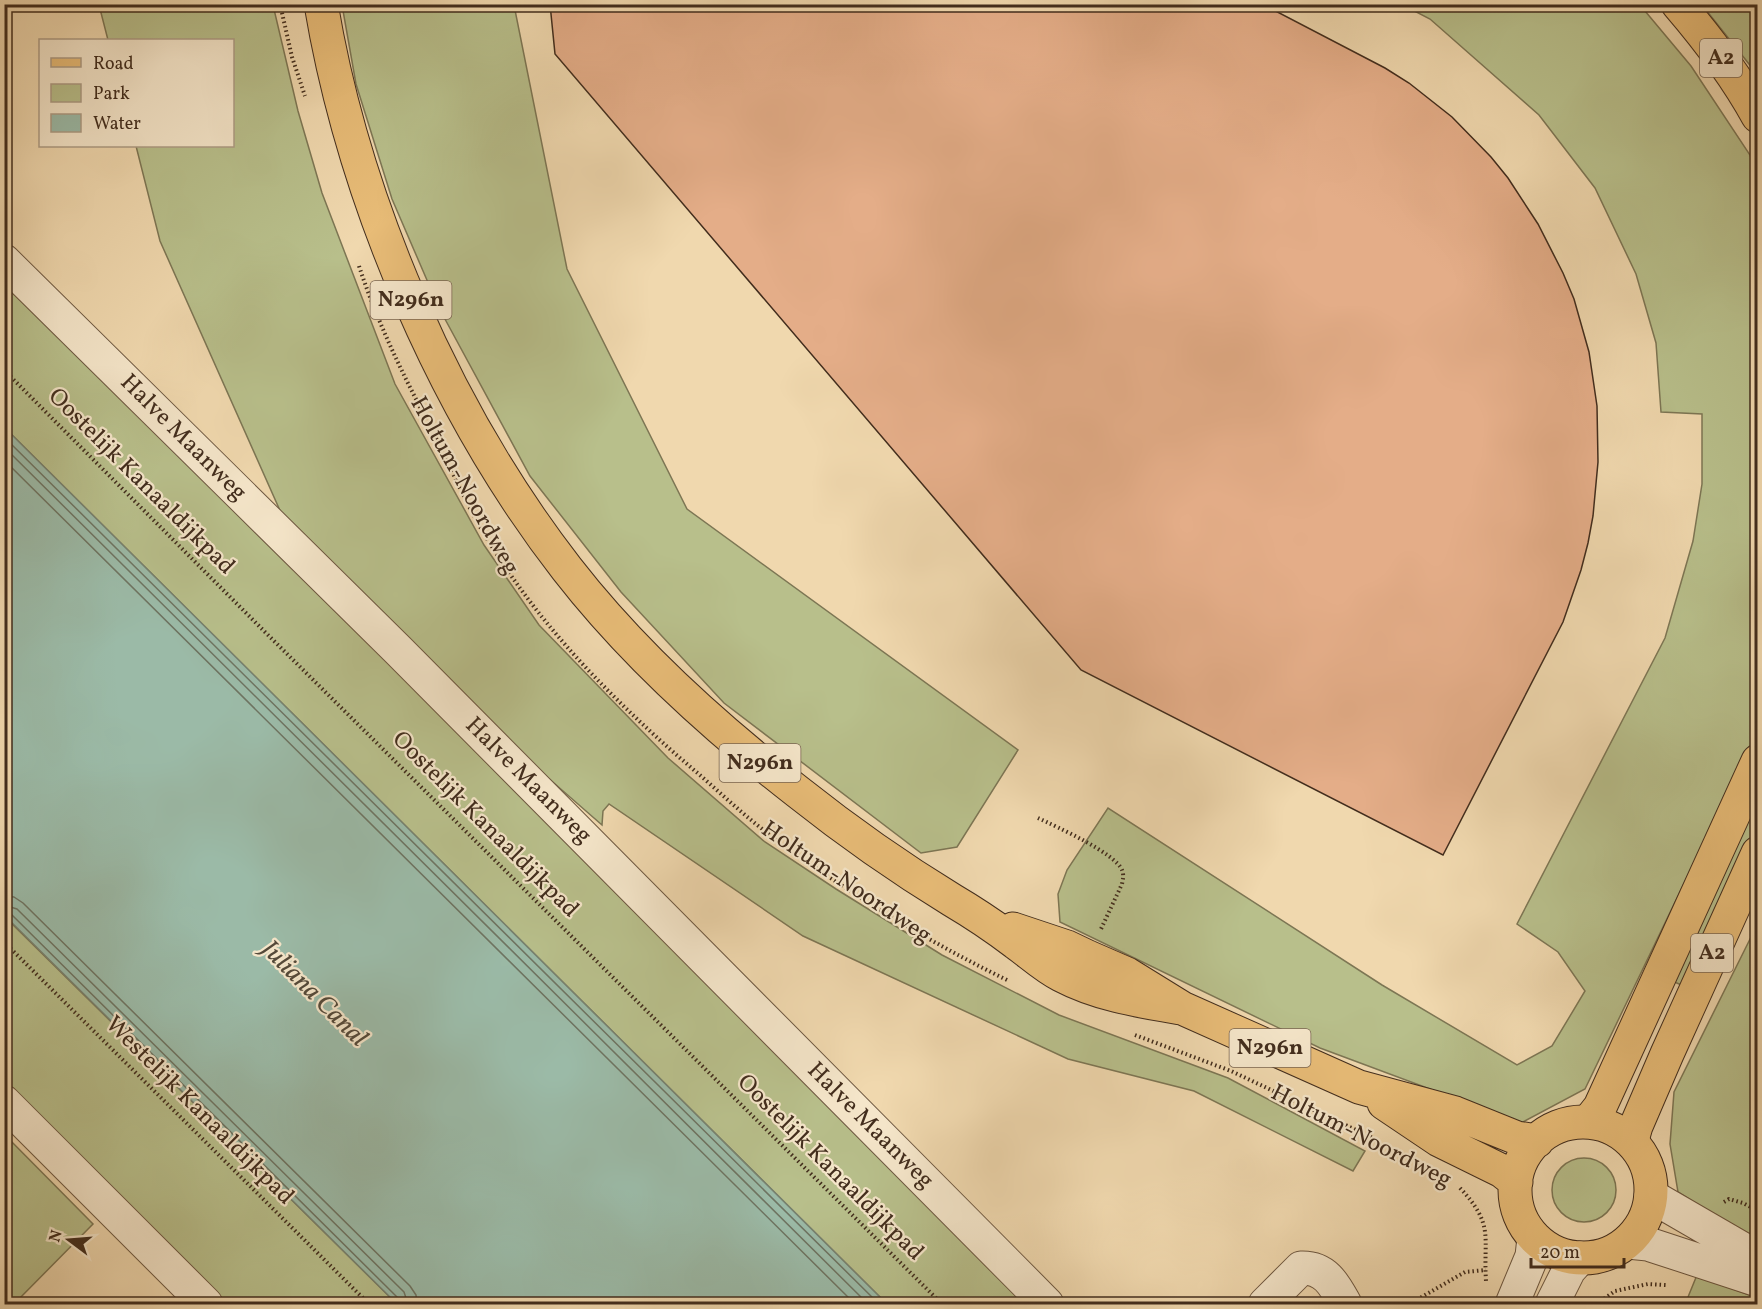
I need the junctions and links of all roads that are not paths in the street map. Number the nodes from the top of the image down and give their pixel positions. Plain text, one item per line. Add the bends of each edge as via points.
1 (321, 4) edge
2 (1678, 4) edge
3 (1758, 116) edge
4 (4, 261) edge
5 (1758, 761) edge
6 (1758, 853) edge
7 (986, 920) junction
8 (1182, 1008) junction
9 (1359, 1087) junction
10 (4, 1102) edge
11 (1588, 1121) junction
12 (1632, 1140) junction
13 (1538, 1141) junction
14 (1516, 1182) junction
15 (1659, 1202) junction
16 (1534, 1238) junction
17 (1638, 1243) junction
18 (1580, 1258) junction
19 (1758, 1258) edge
20 (1758, 1280) edge
21 (1500, 1297) edge
22 (206, 1305) edge
23 (1047, 1305) edge
24 (1265, 1305) edge
25 (1345, 1305) edge
26 (1552, 1305) edge

1 - 7 main road, Holtum-Noordweg / N296n via 348,122 402,280 474,429 566,568 652,665 749,754 910,875
2 - 3 main road, A2 via 1701,30
4 - 23 street, Halve Maanweg via 398,650
5 - 11 main road, A2 via 1600,1107
6 - 12 main road, A2 via 1662,1064
7 - 8 main road, Holtum-Noordweg / N296n via 1067,947 1127,974
7 - 8 main road, Holtum-Noordweg / N296n via 1058,974 1119,997
8 - 9 main road, Holtum-Noordweg / N296n
9 - 13 main road, Holtum-Noordweg / N296n via 1455,1113 1517,1138
9 - 14 main road, Holtum-Noordweg / N296n via 1439,1140
10 - 22 street
11 - 12 main road via 1613,1128
11 - 13 main road via 1571,1123
12 - 15 main road via 1643,1156
13 - 14 main road via 1527,1154
14 - 16 main road via 1519,1214
15 - 17 main road via 1643,1222
15 - 19 street
16 - 18 main road via 1563,1255
16 - 21 street via 1532,1256
17 - 18 main road via 1595,1258
17 - 20 street
18 - 26 street via 1569,1270
24 - 25 street via 1301,1268 1310,1267 1332,1280

